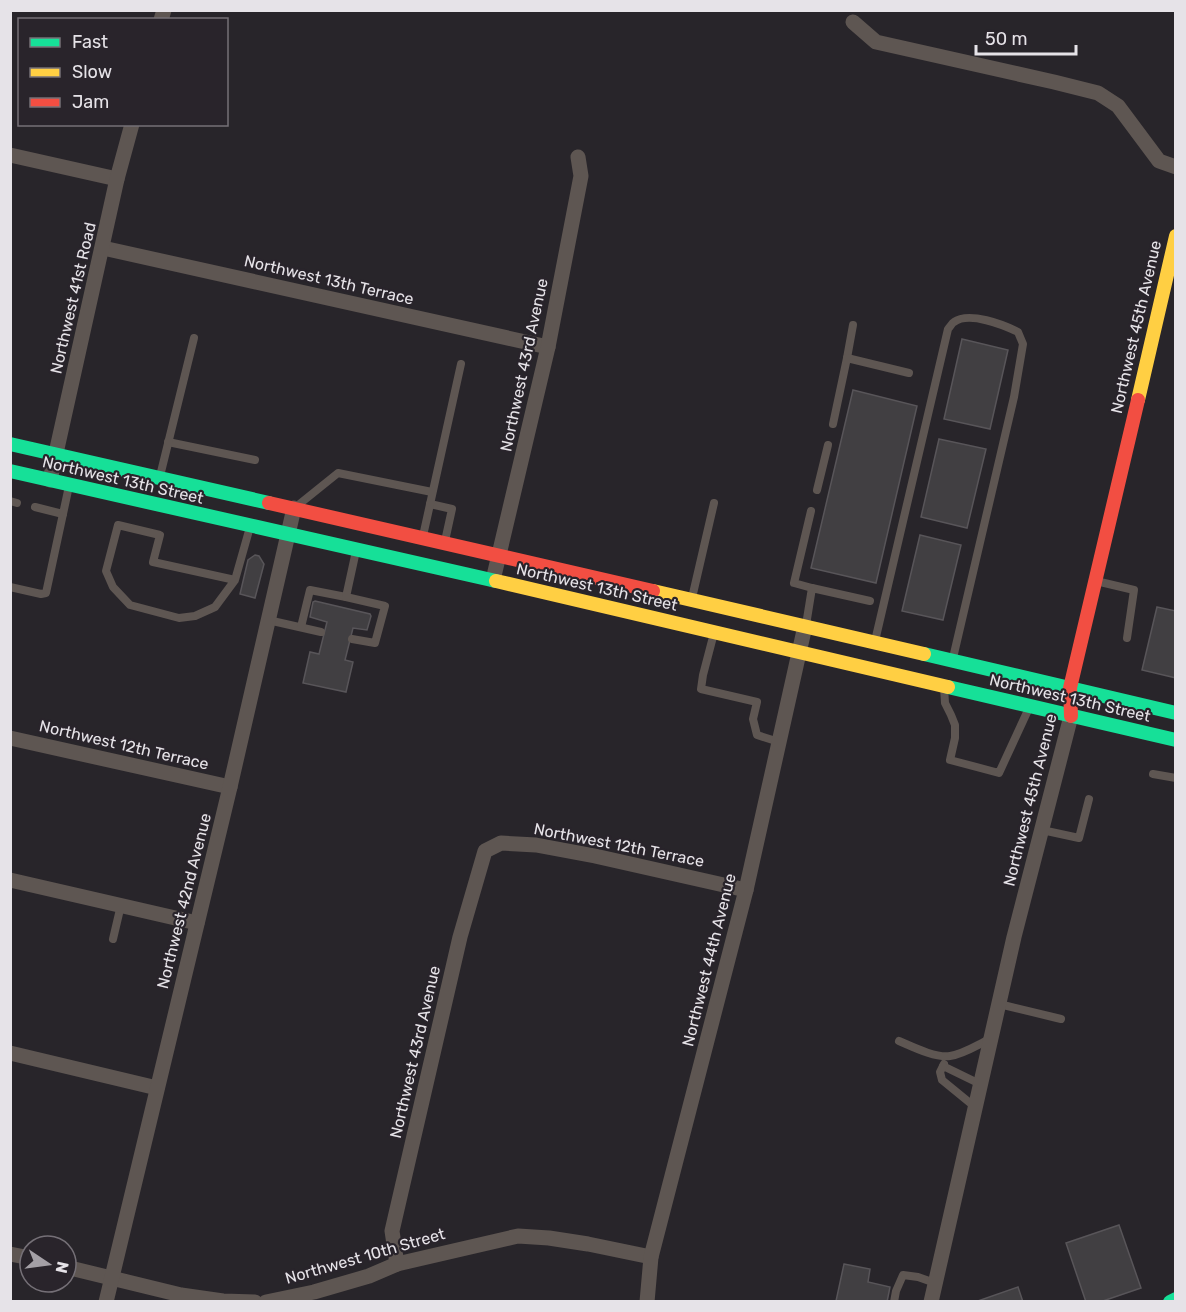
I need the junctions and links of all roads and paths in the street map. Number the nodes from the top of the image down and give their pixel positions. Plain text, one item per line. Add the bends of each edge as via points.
1 (853, 22) dead end
2 (131, 126) edge
3 (10, 155) edge
4 (578, 157) dead end
5 (1176, 167) edge
6 (117, 179) junction
7 (1176, 236) edge
8 (103, 248) junction
9 (853, 325) dead end
10 (194, 338) dead end
11 (548, 347) junction
12 (847, 358) junction
13 (460, 364) dead end
14 (909, 373) dead end
15 (833, 424) dead end
16 (168, 442) junction
17 (10, 444) edge
18 (828, 445) dead end
19 (56, 454) junction
20 (255, 460) dead end
21 (10, 471) edge
22 (159, 478) junction
23 (50, 480) junction
24 (69, 484) junction
25 (817, 490) dead end
26 (432, 492) junction
27 (714, 503) dead end
28 (430, 504) junction
29 (35, 507) dead end
30 (294, 508) junction
31 (811, 511) dead end
32 (63, 514) junction
33 (250, 525) junction
34 (288, 534) junction
35 (423, 537) junction
36 (445, 543) junction
37 (357, 549) junction
38 (499, 555) junction
39 (235, 580) junction
40 (493, 580) junction
41 (1095, 580) junction
42 (10, 587) edge
43 (812, 588) junction
44 (346, 597) junction
45 (691, 600) junction
46 (870, 602) dead end
47 (268, 620) junction
48 (805, 626) junction
49 (301, 627) junction
50 (321, 632) dead end
51 (714, 632) junction
52 (1127, 638) dead end
53 (352, 639) dead end
54 (874, 642) junction
55 (800, 652) junction
56 (953, 661) junction
57 (944, 686) junction
58 (1070, 688) junction
59 (1030, 706) junction
60 (1176, 713) edge
61 (1071, 716) junction
62 (10, 738) edge
63 (1176, 740) edge
64 (779, 742) junction
65 (1153, 774) dead end
66 (1176, 778) edge
67 (230, 788) junction
68 (1089, 799) dead end
69 (1042, 830) junction
70 (485, 851) joint
71 (10, 880) edge
72 (746, 890) junction
73 (121, 906) junction
74 (197, 923) junction
75 (113, 939) dead end
76 (999, 1004) junction
77 (1061, 1019) dead end
78 (990, 1039) junction
79 (899, 1041) dead end
80 (10, 1053) edge
81 (947, 1056) junction
82 (943, 1066) junction
83 (980, 1084) junction
84 (157, 1088) junction
85 (975, 1107) junction
86 (651, 1257) junction
87 (397, 1264) junction
88 (78, 1270) edge
89 (112, 1277) junction
90 (935, 1282) junction
91 (1176, 1299) edge
92 (106, 1302) edge
93 (255, 1302) edge
94 (266, 1302) edge
95 (647, 1302) edge
96 (894, 1302) edge
97 (931, 1302) edge
98 (1170, 1302) edge

1 - 5 street via 876,42 1098,93 1118,106 1159,161
2 - 6 street, Northwest 41st Road
3 - 6 street
4 - 11 street, Northwest 43rd Avenue via 581,176
6 - 8 street, Northwest 41st Road
7 - 41 main road, Northwest 45th Avenue
8 - 11 street, Northwest 13th Terrace
8 - 19 street, Northwest 41st Road
9 - 12 lane
10 - 16 lane
11 - 38 street, Northwest 43rd Avenue
12 - 14 lane
12 - 15 lane
13 - 26 lane
16 - 20 lane
16 - 22 lane
17 - 19 main road, Northwest 13th Street
18 - 25 lane
19 - 22 main road, Northwest 13th Street
19 - 23 street, Northwest 41st Road
21 - 23 main road, Northwest 13th Street
22 - 30 main road, Northwest 13th Street
23 - 24 main road, Northwest 13th Street
24 - 32 lane
24 - 33 main road, Northwest 13th Street
26 - 28 lane
26 - 30 lane via 338,473
27 - 45 lane
28 - 35 lane
28 - 36 lane via 452,509
29 - 32 lane
30 - 34 street, Northwest 42nd Avenue
30 - 35 main road, Northwest 13th Street
31 - 43 lane via 794,584
32 - 42 lane via 46,593
33 - 34 main road, Northwest 13th Street
33 - 39 lane
34 - 37 main road, Northwest 13th Street
34 - 47 street, Northwest 42nd Avenue
35 - 36 main road, Northwest 13th Street
36 - 38 main road, Northwest 13th Street
37 - 40 main road, Northwest 13th Street
37 - 44 lane
38 - 40 street, Northwest 43rd Avenue
38 - 45 main road, Northwest 13th Street
39 - 39 lane via 215,607 179,618 130,605 113,587 106,571 118,525 160,534 153,562
40 - 51 main road, Northwest 13th Street
41 - 52 lane via 1134,590
41 - 58 main road, Northwest 45th Avenue
43 - 46 lane
43 - 48 lane
44 - 49 lane via 310,590
44 - 53 lane via 385,606 375,643
45 - 48 main road, Northwest 13th Street
47 - 49 lane
47 - 67 street, Northwest 42nd Avenue
48 - 54 main road, Northwest 13th Street
48 - 55 street, Northwest 44th Avenue
49 - 50 lane
51 - 55 main road, Northwest 13th Street
51 - 64 lane via 701,689 757,702 753,720 757,735
54 - 56 main road, Northwest 13th Street
54 - 56 lane via 948,329 962,318 1003,325 1018,332 1023,344
55 - 57 main road, Northwest 13th Street
55 - 64 street, Northwest 44th Avenue
56 - 58 main road, Northwest 13th Street
57 - 59 main road, Northwest 13th Street
57 - 59 lane via 945,703 955,725 950,760 999,773
58 - 60 main road, Northwest 13th Street
58 - 61 main road, Northwest 45th Avenue
59 - 61 main road, Northwest 13th Street
61 - 63 main road, Northwest 13th Street
61 - 69 street, Northwest 45th Avenue
62 - 67 street, Northwest 12th Terrace
64 - 72 street, Northwest 44th Avenue
65 - 66 lane
67 - 74 street, Northwest 42nd Avenue
68 - 69 lane via 1079,838
69 - 76 street, Northwest 45th Avenue
70 - 72 street, Northwest 12th Terrace via 501,843 536,845
70 - 87 street, Northwest 43rd Avenue via 460,937 392,1231
71 - 73 street
72 - 86 street, Northwest 44th Avenue
73 - 74 street
73 - 75 lane
74 - 84 street, Northwest 42nd Avenue
76 - 77 lane
76 - 78 street, Northwest 45th Avenue
78 - 81 lane
78 - 83 street, Northwest 45th Avenue
79 - 81 lane
80 - 84 street
81 - 82 lane
82 - 83 lane
82 - 85 lane via 942,1080
83 - 85 street, Northwest 45th Avenue
84 - 89 street, Northwest 42nd Avenue
85 - 90 street, Northwest 45th Avenue
86 - 87 street, Northwest 10th Street via 588,1244 518,1236
86 - 95 street, Northwest 44th Avenue
87 - 94 street, Northwest 10th Street via 315,1292
88 - 89 street
89 - 92 street, Northwest 42nd Avenue
89 - 93 street via 181,1295
90 - 96 lane via 903,1275
90 - 97 street, Northwest 45th Avenue
91 - 98 main road

